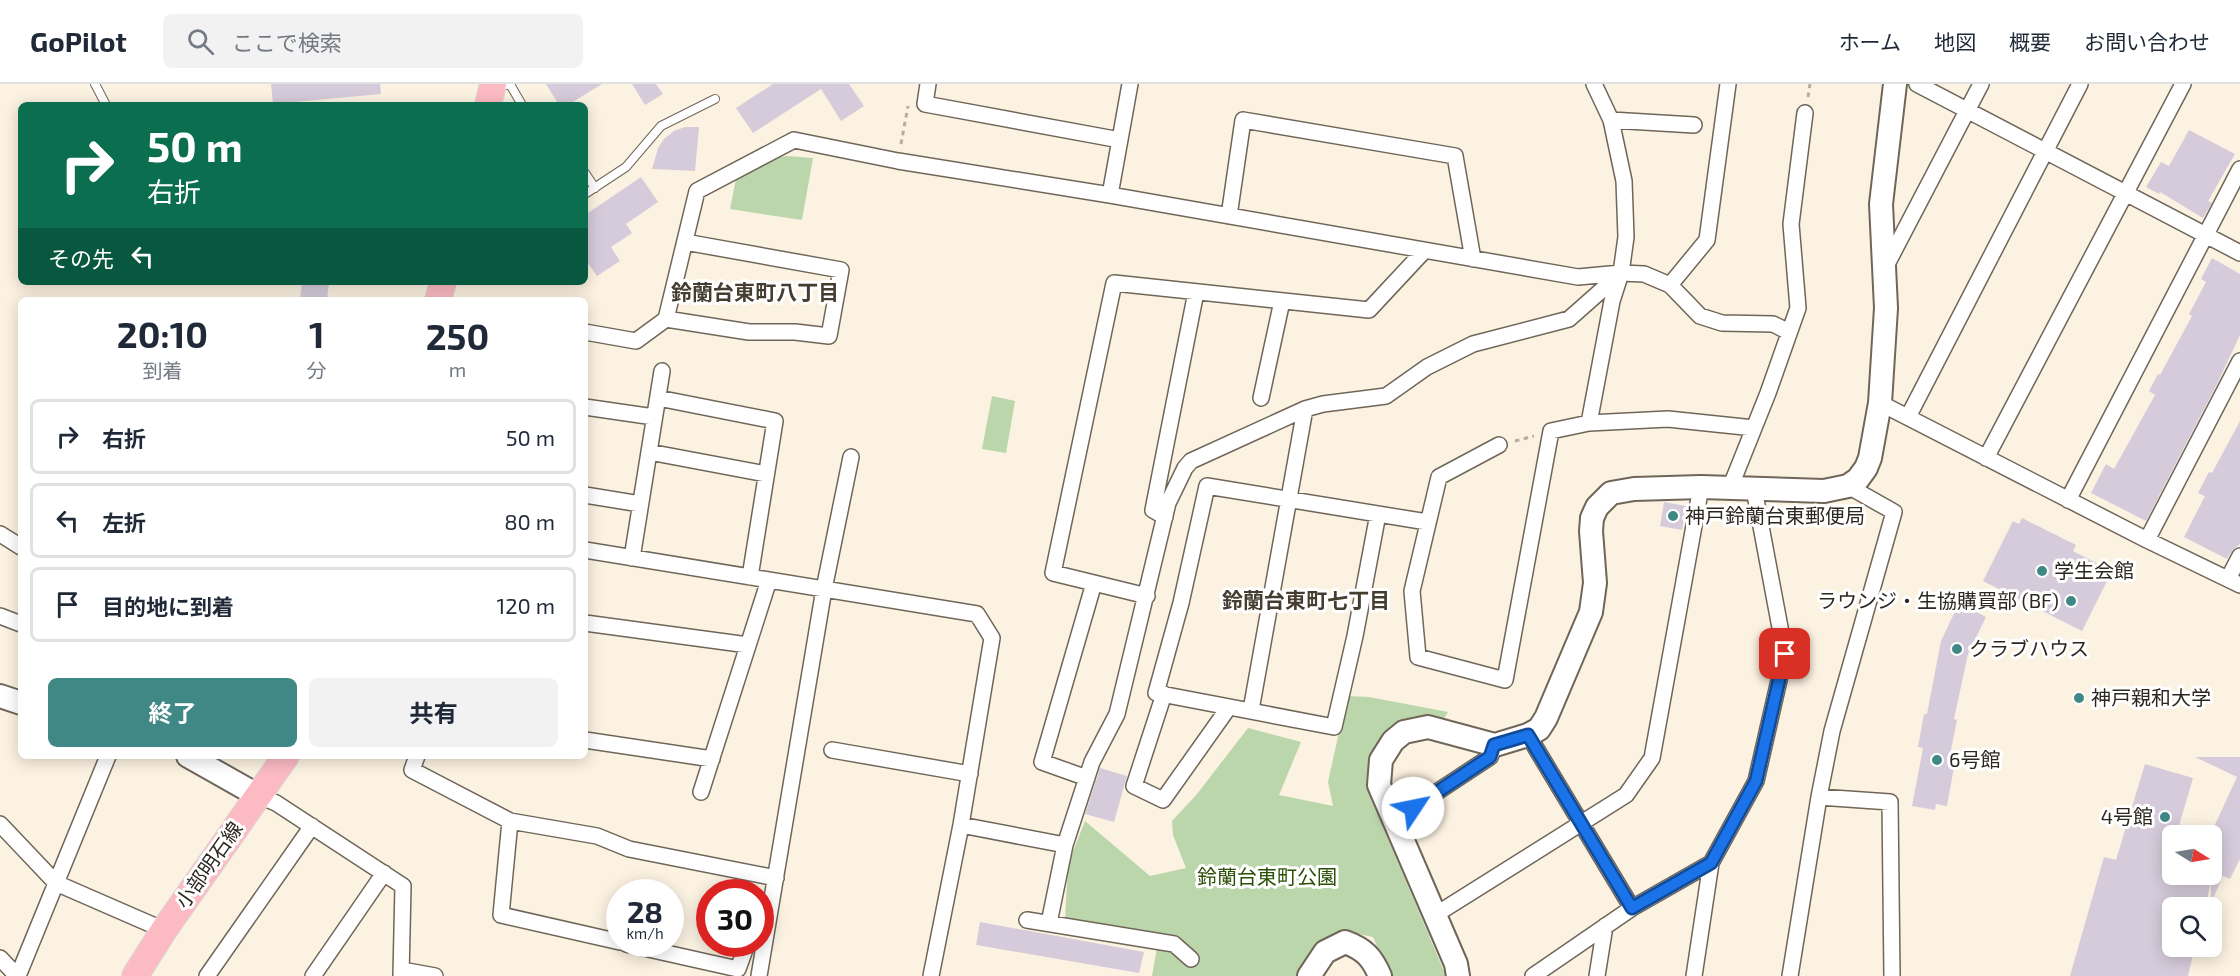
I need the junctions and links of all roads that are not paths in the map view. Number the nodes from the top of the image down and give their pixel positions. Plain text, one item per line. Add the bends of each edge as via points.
1 (95, 84) edge
2 (493, 84) edge
3 (504, 84) edge
4 (928, 84) edge
5 (1130, 84) edge
6 (1594, 84) edge
7 (1728, 84) edge
8 (1895, 84) edge
9 (1917, 84) edge
10 (1981, 84) edge
11 (2080, 84) edge
12 (2184, 84) edge
13 (715, 99) dead end
14 (104, 102) edge
15 (489, 102) edge
16 (520, 102) edge
17 (1967, 111) junction
18 (1805, 113) dead end
19 (1611, 120) junction
20 (1694, 125) dead end
21 (1120, 140) junction
22 (2045, 151) junction
23 (2240, 169) edge
24 (588, 178) edge
25 (594, 188) junction
26 (588, 192) edge
27 (2127, 194) junction
28 (1110, 195) junction
29 (1229, 216) junction
30 (2206, 235) junction
31 (686, 243) junction
32 (1424, 250) junction
33 (2240, 253) edge
34 (1473, 259) junction
35 (1884, 270) junction
36 (1621, 273) junction
37 (1670, 285) junction
38 (1196, 292) junction
39 (1282, 301) junction
40 (666, 319) junction
41 (1790, 332) junction
42 (588, 333) edge
43 (2240, 362) edge
44 (662, 371) dead end
45 (1261, 398) dead end
46 (658, 399) junction
47 (1880, 403) junction
48 (588, 407) edge
49 (1305, 409) junction
50 (654, 417) junction
51 (1908, 417) junction
52 (1589, 423) junction
53 (1754, 428) junction
54 (1499, 445) road end
55 (649, 452) junction
56 (851, 457) dead end
57 (1986, 458) junction
58 (766, 474) junction
59 (1848, 486) junction
60 (1701, 488) junction
61 (1730, 488) junction
62 (1754, 489) junction
63 (588, 495) edge
64 (1290, 498) junction
65 (2068, 500) junction
66 (640, 504) junction
67 (1378, 514) junction
68 (1165, 517) junction
69 (1427, 522) junction
70 (0, 534) edge
71 (2147, 540) junction
72 (18, 545) edge
73 (588, 551) edge
74 (2240, 556) edge
75 (632, 558) junction
76 (750, 577) junction
77 (769, 580) junction
78 (2234, 582) edge
79 (1094, 583) junction
80 (824, 589) junction
81 (1147, 596) junction
82 (0, 616) edge
83 (18, 623) edge
84 (588, 623) edge
85 (748, 645) junction
86 (1164, 694) junction
87 (0, 696) edge
88 (18, 702) edge
89 (1229, 707) junction
90 (1251, 710) junction
91 (1528, 735) junction
92 (588, 740) edge
93 (1494, 745) junction
94 (832, 750) dead end
95 (107, 759) edge
96 (193, 759) edge
97 (284, 759) edge
98 (416, 759) edge
99 (712, 759) junction
100 (970, 774) junction
101 (1087, 778) junction
102 (701, 792) dead end
103 (257, 795) junction
104 (1819, 798) junction
105 (510, 821) junction
106 (1394, 821) junction
107 (1581, 823) junction
108 (0, 824) edge
109 (961, 825) junction
110 (312, 826) junction
111 (1065, 845) junction
112 (1711, 863) junction
113 (384, 873) junction
114 (776, 878) junction
115 (56, 883) junction
116 (774, 887) edge
117 (1632, 908) junction
118 (1435, 915) junction
119 (1027, 920) dead end
120 (1049, 923) junction
121 (1605, 926) junction
122 (164, 930) junction
123 (606, 939) edge
124 (684, 957) edge
125 (742, 957) edge
126 (761, 957) edge
127 (1191, 959) dead end
128 (9, 970) edge
129 (402, 973) edge
130 (136, 975) edge
131 (207, 976) edge
132 (313, 976) edge
133 (435, 976) edge
134 (759, 976) edge
135 (934, 976) edge
136 (1309, 976) edge
137 (1380, 976) edge
138 (1458, 976) edge
139 (1533, 976) edge
140 (1597, 976) edge
141 (1694, 976) edge
142 (1790, 976) edge
143 (1892, 976) edge

1 - 14 lane
2 - 15 main road
3 - 16 lane via 511,86
4 - 21 street via 925,104
5 - 21 street
6 - 19 street
7 - 37 street via 1707,240
8 - 35 street via 1881,204
9 - 17 street
10 - 17 street
11 - 22 street
12 - 27 street
13 - 25 lane via 661,126 626,167
17 - 22 street
17 - 35 street
18 - 41 street via 1791,224 1797,308
19 - 20 street
19 - 36 street via 1624,181 1626,237
21 - 28 street
22 - 27 street
22 - 51 street
23 - 30 street
24 - 25 lane
25 - 26 lane
27 - 30 street
27 - 57 street
28 - 29 street
28 - 31 street via 795,140 697,191
29 - 32 street
29 - 34 street via 1243,120 1455,156
30 - 33 street
30 - 65 street
31 - 40 street
31 - 40 street via 841,270 829,336 749,332
32 - 34 street
32 - 39 street via 1369,310
34 - 36 street via 1578,278
35 - 47 street via 1886,308
36 - 37 street via 1644,274
36 - 49 street via 1569,319 1473,344 1427,367 1386,396
36 - 52 street
37 - 41 street via 1700,316 1722,323 1773,324
38 - 39 street
38 - 68 street via 1153,510
38 - 79 street via 1114,284 1053,573
39 - 45 street
40 - 42 street via 636,341
41 - 53 street
43 - 71 street
44 - 46 street
46 - 50 street
46 - 58 street via 775,421
47 - 51 street
47 - 59 street via 1870,458 1858,479
48 - 50 street
49 - 64 street
49 - 68 street via 1191,461 1168,503
50 - 55 street
51 - 57 street
52 - 53 street via 1668,419
52 - 69 street via 1551,432 1505,680 1418,657 1412,591
53 - 61 street
54 - 69 street via 1439,477
55 - 58 street
55 - 66 street
56 - 80 street
57 - 65 street
58 - 76 street
59 - 62 street via 1824,491
59 - 104 street via 1894,512 1832,731
60 - 61 street
60 - 91 street via 1621,490 1611,493 1597,507 1591,531 1595,583 1591,612 1546,718 1539,729
60 - 107 street via 1652,758 1626,795
61 - 62 street
62 - 112 street via 1785,654 1756,781
63 - 66 street
64 - 67 street
64 - 86 street via 1206,486 1181,603 1156,693
64 - 90 street
65 - 71 street
66 - 75 street
67 - 69 street
67 - 90 street via 1334,727
68 - 81 street
70 - 72 street
71 - 78 street
73 - 75 street
74 - 78 street
75 - 76 street
76 - 77 street
77 - 80 street
77 - 85 street
79 - 81 street
79 - 101 street via 1042,762
80 - 100 street via 977,614 992,638
80 - 114 street
81 - 101 street via 1117,714
82 - 83 street
84 - 85 street
85 - 99 street
86 - 89 street
86 - 89 street via 1134,786 1163,800
87 - 88 street
89 - 90 street
91 - 93 street
91 - 107 street
92 - 99 street
93 - 106 street via 1490,757
93 - 106 street via 1428,727 1398,736 1381,760 1379,785
94 - 100 street
95 - 115 street
96 - 103 street
97 - 103 main road, 小部明石線
98 - 105 street via 412,770
99 - 102 street
100 - 109 street
101 - 111 street
103 - 110 street
103 - 122 main road, 小部明石線
104 - 142 street
104 - 143 street via 1890,802
105 - 114 street via 597,836 629,849
105 - 123 street via 501,915
106 - 118 street
107 - 117 street
107 - 118 street
108 - 115 street
109 - 111 street
109 - 135 street
110 - 113 street
110 - 131 street
111 - 120 street
112 - 117 street
112 - 141 street
113 - 129 street via 403,886
113 - 132 street
114 - 116 street
115 - 122 street
115 - 128 street
117 - 121 street
118 - 138 street
119 - 120 street
120 - 127 street via 1174,944
121 - 139 street
121 - 140 street
122 - 130 main road, 小部明石線
124 - 125 street via 738,969
126 - 134 street
129 - 133 street
136 - 137 street via 1325,952 1346,942 1362,948

